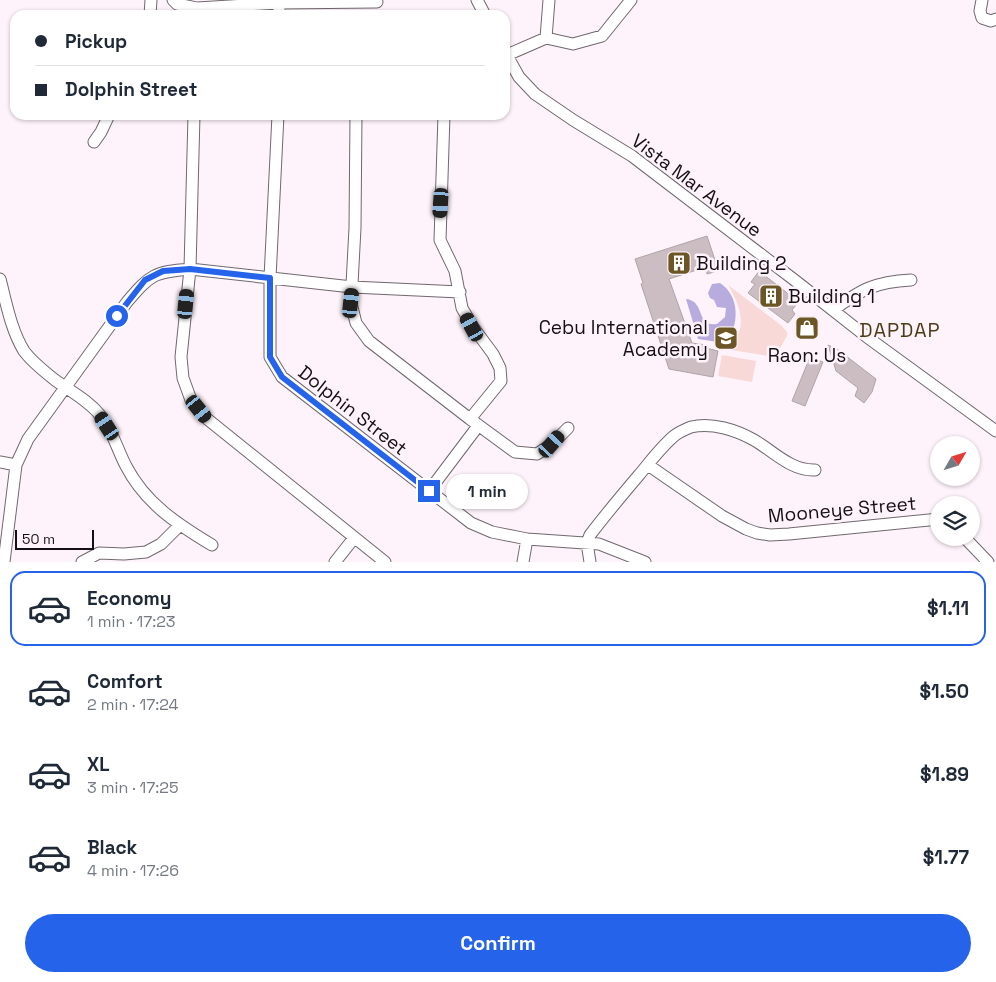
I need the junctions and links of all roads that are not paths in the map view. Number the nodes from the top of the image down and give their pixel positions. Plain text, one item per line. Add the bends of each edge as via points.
1 (173, 0) edge
2 (550, 0) edge
3 (631, 0) edge
4 (982, 0) edge
5 (377, 2) dead end
6 (279, 6) edge
7 (196, 8) edge
8 (996, 19) edge
9 (546, 38) junction
10 (510, 56) edge
11 (510, 62) edge
12 (107, 120) edge
13 (194, 120) edge
14 (278, 120) edge
15 (356, 120) edge
16 (444, 120) edge
17 (94, 142) dead end
18 (190, 269) junction
19 (270, 278) junction
20 (0, 279) edge
21 (911, 280) dead end
22 (352, 287) junction
23 (460, 292) junction
24 (833, 310) junction
25 (65, 387) junction
26 (474, 422) junction
27 (568, 428) dead end
28 (995, 429) edge
29 (0, 462) edge
30 (648, 465) junction
31 (16, 466) junction
32 (815, 470) dead end
33 (429, 491) junction
34 (930, 520) edge
35 (179, 526) junction
36 (354, 538) junction
37 (527, 539) junction
38 (587, 543) junction
39 (212, 545) dead end
40 (973, 546) edge
41 (4, 562) edge
42 (82, 562) edge
43 (335, 562) edge
44 (385, 562) edge
45 (523, 562) edge
46 (590, 562) edge
47 (645, 562) edge
48 (988, 562) edge

1 - 7 street
2 - 9 street
3 - 9 street via 602,36 573,44
4 - 8 street via 982,18
5 - 6 street
6 - 7 street
9 - 10 street
11 - 24 street, Vista Mar Avenue via 535,94 632,156
12 - 17 street
13 - 18 street
14 - 19 street, Dolphin Street
15 - 22 street
16 - 23 street via 440,240 456,271
18 - 19 street
18 - 25 street via 163,271 145,280
18 - 36 street via 180,357 191,400 206,418
19 - 22 street
19 - 33 street, Dolphin Street via 270,357 282,377
20 - 25 street via 12,324 25,352
21 - 24 street via 871,286
22 - 23 street
22 - 26 street via 351,303 356,323 369,341
23 - 26 street via 462,308 472,327 500,368 501,381
24 - 28 street, Vista Mar Avenue via 933,387
25 - 31 street via 28,438
25 - 35 street via 101,416 136,484
26 - 27 street via 515,452 537,454
26 - 33 street
29 - 31 street
30 - 32 street via 676,434 691,427 706,426 740,434 791,464
30 - 34 street, Mooneye Street via 722,516 757,533 789,534
30 - 38 street via 590,535
31 - 41 street
33 - 37 street, Dolphin Street via 476,526
35 - 39 street
35 - 42 street via 161,544 146,552 98,554
36 - 43 street
36 - 44 street
37 - 38 street, Dolphin Street
37 - 45 street
38 - 46 street
38 - 47 street, Dolphin Street
40 - 48 street

